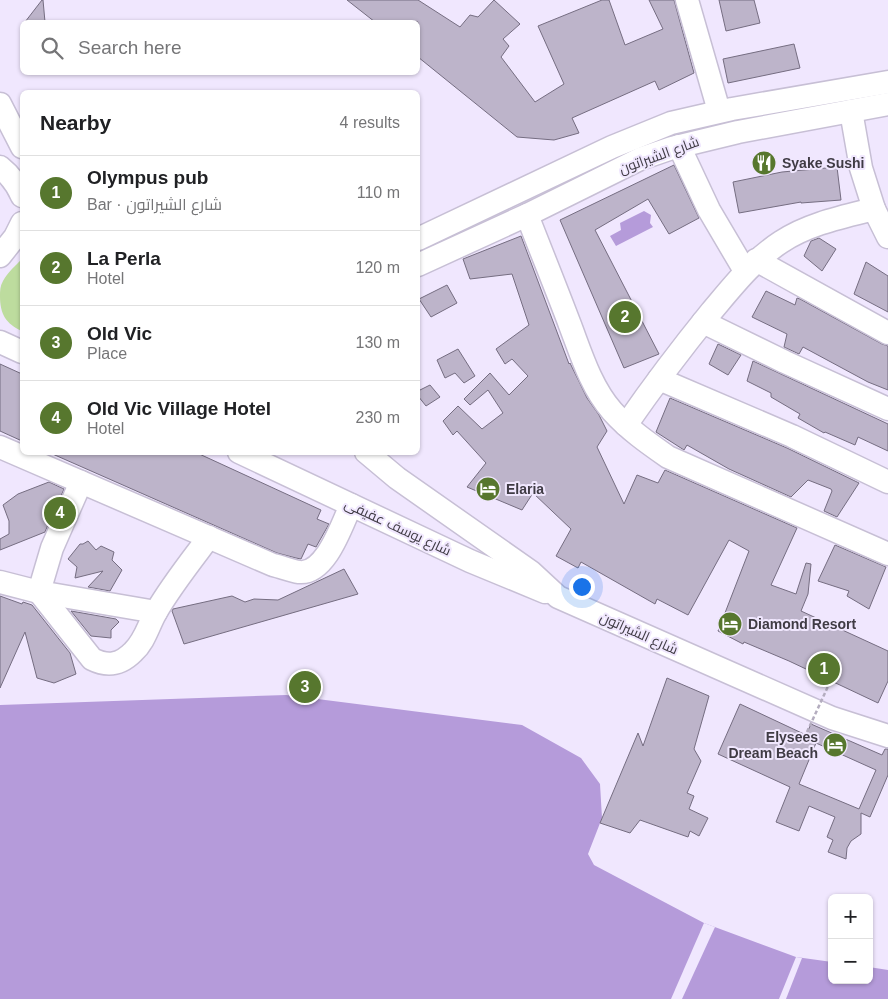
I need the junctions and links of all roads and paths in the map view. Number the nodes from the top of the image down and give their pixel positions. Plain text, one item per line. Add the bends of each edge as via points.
1 (688, 0) edge
2 (888, 82) edge
3 (0, 104) edge
4 (888, 104) edge
5 (719, 111) junction
6 (851, 111) junction
7 (0, 132) edge
8 (20, 145) edge
9 (679, 146) junction
10 (20, 147) edge
11 (0, 167) edge
12 (20, 192) edge
13 (874, 209) junction
14 (527, 214) junction
15 (20, 236) edge
16 (888, 237) edge
17 (420, 238) edge
18 (0, 256) edge
19 (420, 264) edge
20 (751, 266) junction
21 (0, 271) edge
22 (703, 322) junction
23 (888, 333) edge
24 (0, 342) edge
25 (20, 351) edge
26 (659, 379) junction
27 (888, 409) edge
28 (626, 425) junction
29 (0, 447) edge
30 (244, 455) edge
31 (370, 455) edge
32 (81, 482) junction
33 (888, 482) edge
34 (351, 505) junction
35 (209, 536) junction
36 (888, 554) edge
37 (0, 582) edge
38 (39, 592) junction
39 (558, 597) junction
40 (156, 612) junction
41 (830, 682) dead end
42 (807, 732) dead end
43 (888, 736) edge

1 - 5 street
2 - 5 street, شارع الشيراتون
3 - 8 street
4 - 6 street, شارع الشيراتون
5 - 17 street, شارع الشيراتون via 641,134
6 - 9 street, شارع الشيراتون via 730,133
6 - 13 street via 861,168
7 - 10 street
9 - 14 street, شارع الشيراتون via 640,159
9 - 20 street via 709,210
11 - 12 street
13 - 16 street
13 - 20 street via 818,224 782,241
14 - 19 street, شارع الشيراتون
14 - 28 street via 597,389
15 - 18 street
15 - 21 street
20 - 22 street
20 - 23 street
22 - 26 street
22 - 27 street
24 - 25 street
26 - 28 street
26 - 33 street via 792,436
28 - 36 street via 668,457
29 - 32 street
30 - 34 street, شارع يوسف عفيفى
31 - 39 street, شارع الشيراتون via 397,478 531,572
32 - 35 street
32 - 38 street via 52,548
34 - 35 street via 325,557 313,569 301,573
34 - 39 street, شارع يوسف عفيفى via 470,561
35 - 40 street
37 - 38 street
38 - 40 street
38 - 40 street via 82,648 102,664 115,664 132,654 142,643
39 - 43 street, شارع الشيراتون via 832,718
41 - 42 path, bridge

